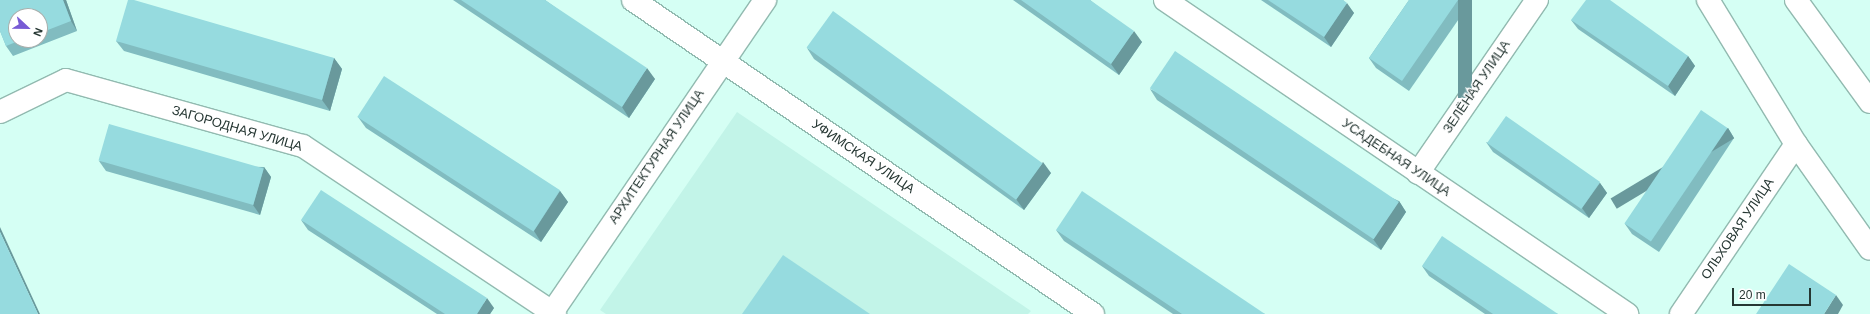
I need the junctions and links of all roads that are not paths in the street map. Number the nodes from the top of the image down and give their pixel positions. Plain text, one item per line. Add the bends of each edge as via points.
1 (633, 0) edge
2 (765, 0) edge
3 (1165, 0) edge
4 (1537, 0) edge
5 (1708, 0) edge
6 (1796, 0) edge
7 (722, 61) junction
8 (1870, 102) edge
9 (0, 112) edge
10 (1796, 144) junction
11 (1418, 173) junction
12 (1870, 249) edge
13 (553, 313) edge
14 (1093, 314) edge
15 (1626, 314) edge
16 (1681, 314) edge

1 - 7 street, УФИМСКАЯ УЛИЦА
2 - 7 street, АРХИТЕКТУРНАЯ УЛИЦА
3 - 11 street, УСАДЕБНАЯ УЛИЦА
4 - 11 street, ЗЕЛЁНАЯ УЛИЦА
5 - 10 street
6 - 8 street
7 - 13 street, АРХИТЕКТУРНАЯ УЛИЦА
7 - 14 street, УФИМСКАЯ УЛИЦА
9 - 13 street, ЗАГОРОДНАЯ УЛИЦА via 66,80 303,146
10 - 12 street
10 - 16 street, ОЛЬХОВАЯ УЛИЦА
11 - 15 street, УСАДЕБНАЯ УЛИЦА

